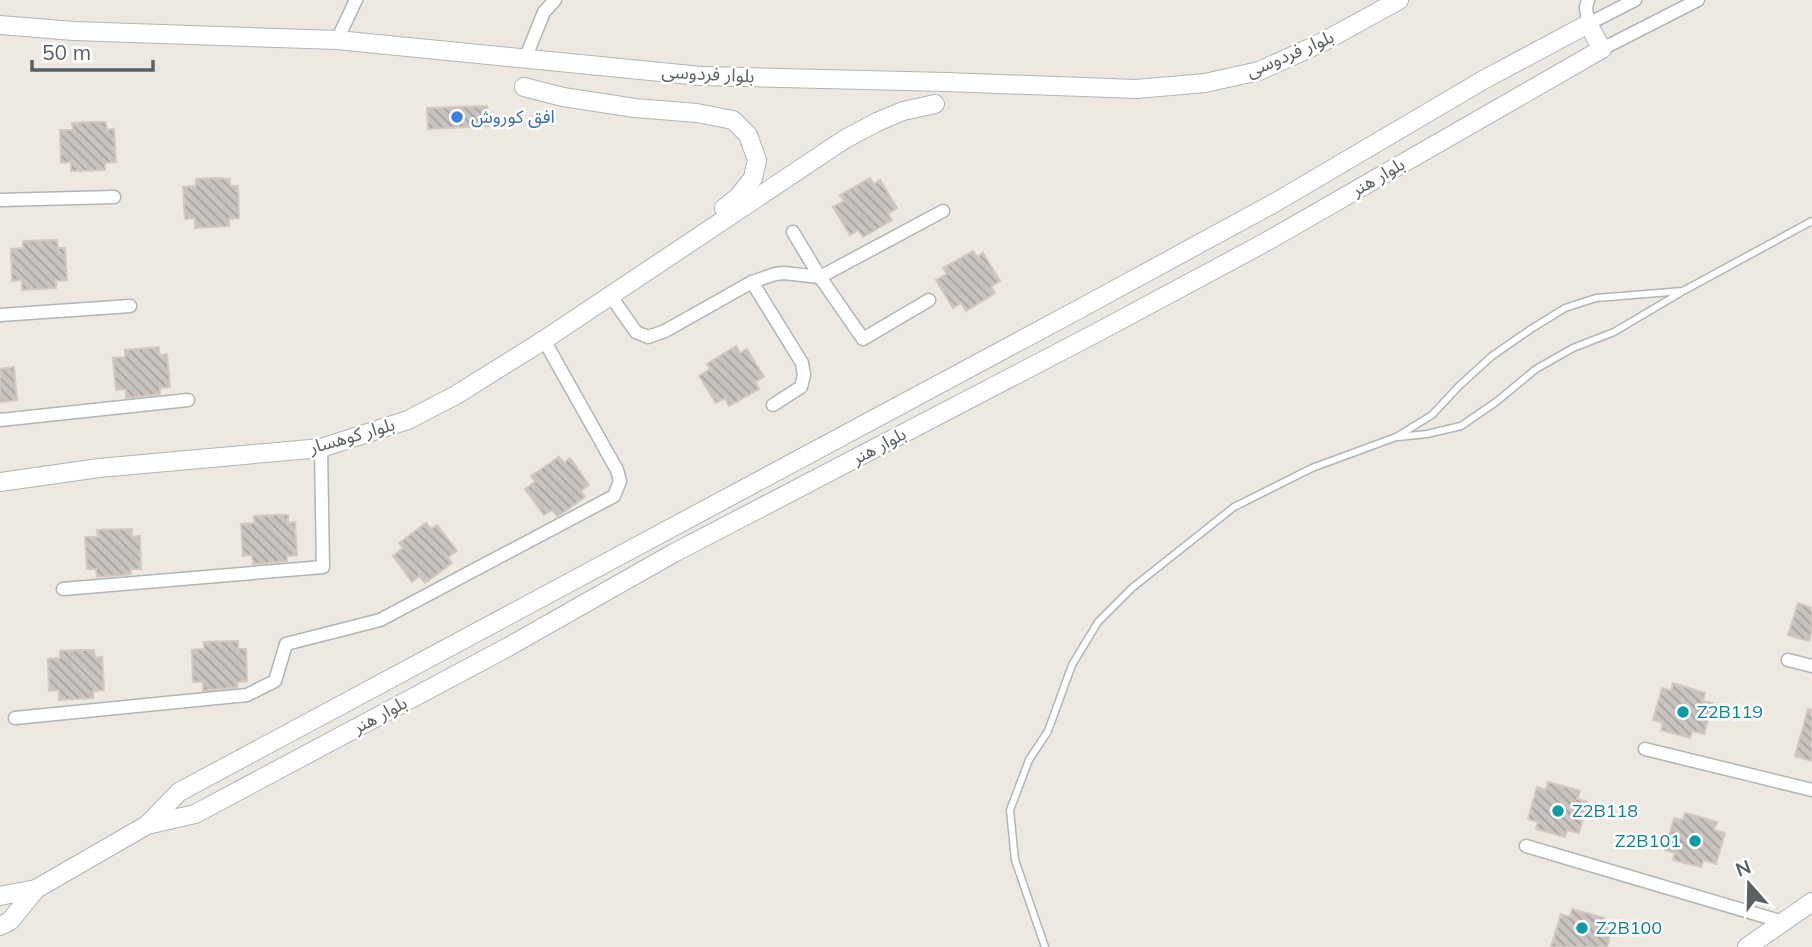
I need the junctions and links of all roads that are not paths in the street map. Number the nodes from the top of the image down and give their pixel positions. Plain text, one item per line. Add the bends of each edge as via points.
1 (356, 0) edge
2 (555, 0) edge
3 (1399, 0) edge
4 (1588, 0) edge
5 (1635, 0) edge
6 (1698, 0) edge
7 (1588, 24) junction
8 (0, 25) edge
9 (337, 40) junction
10 (1602, 49) junction
11 (525, 59) junction
12 (524, 87) dead end
13 (935, 104) dead end
14 (114, 197) dead end
15 (0, 200) edge
16 (943, 211) dead end
17 (1812, 222) edge
18 (793, 233) dead end
19 (659, 262) junction
20 (820, 277) junction
21 (752, 282) junction
22 (1683, 291) junction
23 (610, 295) junction
24 (929, 300) dead end
25 (130, 306) dead end
26 (0, 315) edge
27 (544, 340) junction
28 (188, 400) dead end
29 (774, 405) dead end
30 (0, 420) edge
31 (1396, 437) junction
32 (321, 448) junction
33 (0, 482) edge
34 (63, 589) dead end
35 (1788, 660) dead end
36 (1812, 666) edge
37 (15, 718) dead end
38 (1645, 749) dead end
39 (1812, 790) edge
40 (147, 825) junction
41 (1526, 846) dead end
42 (36, 889) junction
43 (0, 896) edge
44 (1812, 902) edge
45 (1783, 922) junction
46 (0, 926) edge
47 (1045, 947) edge
48 (1747, 947) edge

1 - 9 street
2 - 11 street via 544,12
3 - 11 street, بلوار فردوسی via 1259,71 1205,83 1136,89 701,76
4 - 7 street
5 - 7 street
6 - 10 street
7 - 10 street
7 - 40 street, بلوار هنر via 1276,202 179,792
8 - 9 street, بلوار فردوسی
9 - 11 street, بلوار فردوسی
10 - 40 street, بلوار هنر via 1264,243 673,554 484,660 195,814
12 - 19 street via 564,97 733,120 748,135 757,160 753,178 738,197
13 - 19 street via 903,111 845,139
14 - 15 street
16 - 20 street
17 - 22 lane
18 - 20 street
19 - 23 street, بلوار کوهسار
20 - 21 street via 775,274
20 - 24 street via 863,339
21 - 23 street via 648,337 636,332
21 - 29 street via 802,363 801,387
22 - 31 lane via 1614,332 1536,369 1461,426
22 - 31 lane via 1596,298 1565,308 1492,356 1432,415
23 - 27 street, بلوار کوهسار
25 - 26 street
27 - 32 street, بلوار کوهسار via 408,420
27 - 37 street via 617,470 620,481 614,496 380,620 286,644 275,681 247,695
28 - 30 street
31 - 47 lane via 1312,468 1234,507 1132,587 1098,622 1072,665 1048,731 1029,760 1010,810 1015,860
32 - 33 street, بلوار کوهسار
32 - 34 street via 323,567
35 - 36 street
38 - 39 street
40 - 42 street, بلوار هنر
41 - 45 street
42 - 43 street
42 - 46 street via 10,921
44 - 45 street
45 - 48 street

